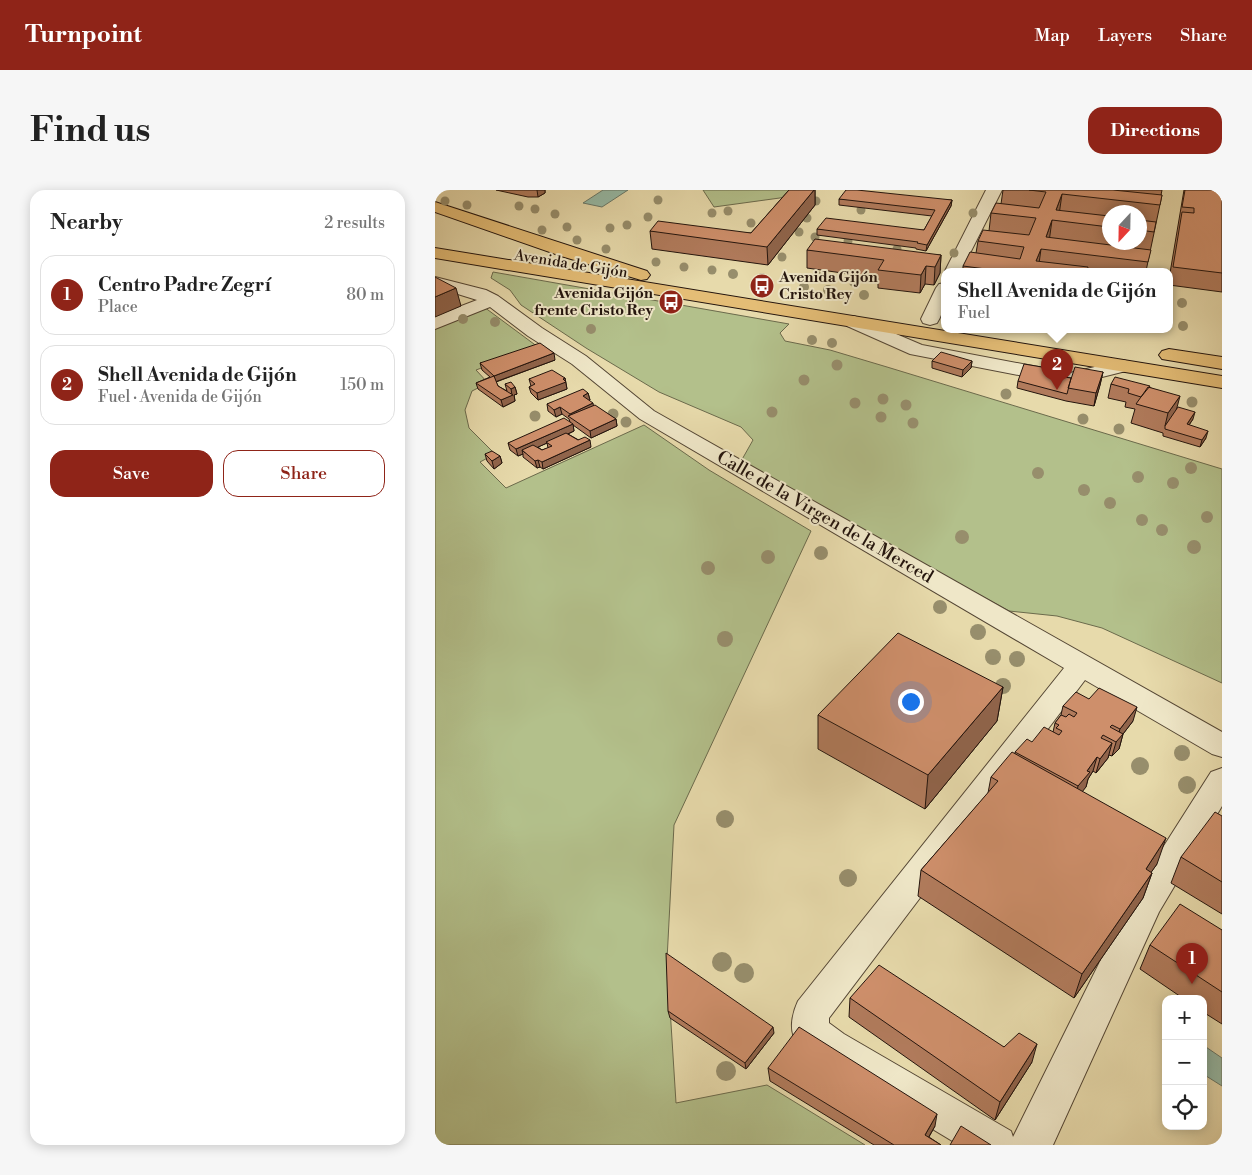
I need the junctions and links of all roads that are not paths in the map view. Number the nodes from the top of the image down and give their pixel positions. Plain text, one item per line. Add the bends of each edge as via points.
1 (994, 190) edge
2 (435, 207) edge
3 (435, 243) edge
4 (435, 253) edge
5 (955, 268) edge
6 (641, 274) junction
7 (435, 282) edge
8 (493, 300) junction
9 (941, 304) edge
10 (937, 320) edge
11 (854, 322) junction
12 (435, 323) edge
13 (1021, 333) edge
14 (917, 350) junction
15 (936, 363) edge
16 (1222, 363) edge
17 (1123, 366) junction
18 (966, 372) edge
19 (1070, 379) junction
20 (1222, 382) edge
21 (1081, 665) junction
22 (1222, 746) edge
23 (1222, 780) edge
24 (997, 1145) edge
25 (1030, 1145) edge

1 - 5 street
2 - 6 main road
3 - 6 main road, Avenida de Gijón
4 - 11 main road, Avenida de Gijón
6 - 10 main road, Avenida de Gijón
7 - 8 street, Calle de la Virgen de la Merced
8 - 12 street
8 - 21 street, Calle de la Virgen de la Merced via 579,360 647,415
9 - 10 street
11 - 14 street
11 - 17 main road, Avenida de Gijón
13 - 16 main road
14 - 15 street
14 - 19 street
17 - 19 street
17 - 20 main road, Avenida de Gijón
18 - 19 street via 1039,386
21 - 22 street, Calle de la Virgen de la Merced
21 - 24 street via 811,1013 811,1032 831,1047
23 - 25 street via 1146,904

